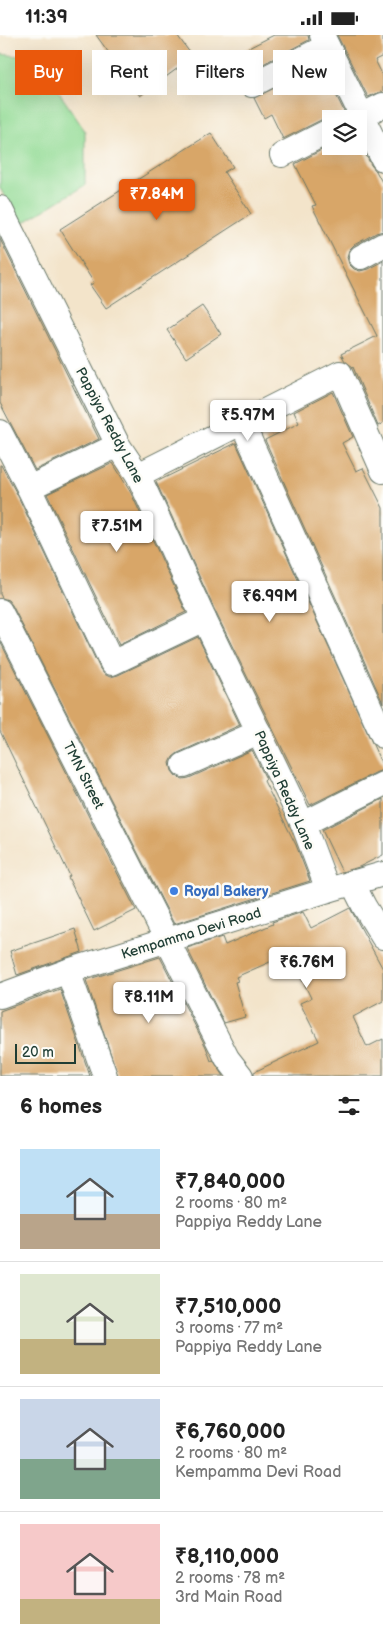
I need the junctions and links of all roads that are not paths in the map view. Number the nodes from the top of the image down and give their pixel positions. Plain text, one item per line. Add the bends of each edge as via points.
1 (325, 41) edge
2 (263, 78) edge
3 (383, 105) edge
4 (355, 110) edge
5 (367, 113) edge
6 (367, 132) edge
7 (322, 135) edge
8 (282, 155) dead end
9 (383, 159) edge
10 (0, 208) edge
11 (383, 245) edge
12 (361, 257) dead end
13 (242, 423) junction
14 (0, 431) edge
15 (118, 445) junction
16 (383, 471) edge
17 (138, 475) junction
18 (29, 488) junction
19 (0, 611) edge
20 (204, 619) junction
21 (259, 732) junction
22 (383, 736) edge
23 (184, 765) dead end
24 (383, 784) edge
25 (303, 824) junction
26 (383, 874) edge
27 (352, 882) junction
28 (328, 890) junction
29 (383, 937) edge
30 (167, 940) junction
31 (68, 971) junction
32 (0, 997) edge
33 (105, 1076) edge
34 (241, 1076) edge

1 - 2 street
1 - 4 street
3 - 5 street
6 - 9 street
7 - 8 street
10 - 15 street, Pappiya Reddy Lane
11 - 12 street
13 - 16 street via 340,373
13 - 17 street
13 - 22 street
14 - 18 street
15 - 17 street, Pappiya Reddy Lane
15 - 18 street
17 - 20 street, Pappiya Reddy Lane
18 - 20 street via 112,663
19 - 30 street, TMN Street
20 - 21 street, Pappiya Reddy Lane
21 - 23 street
21 - 25 street, Pappiya Reddy Lane
24 - 25 street
25 - 28 street, Pappiya Reddy Lane
26 - 27 street, Kempamma Devi Road
27 - 28 street, Kempamma Devi Road
27 - 29 street
28 - 30 street, Kempamma Devi Road
30 - 31 street, Kempamma Devi Road
30 - 34 street, TMN Street
31 - 32 street, Kempamma Devi Road
31 - 33 street

